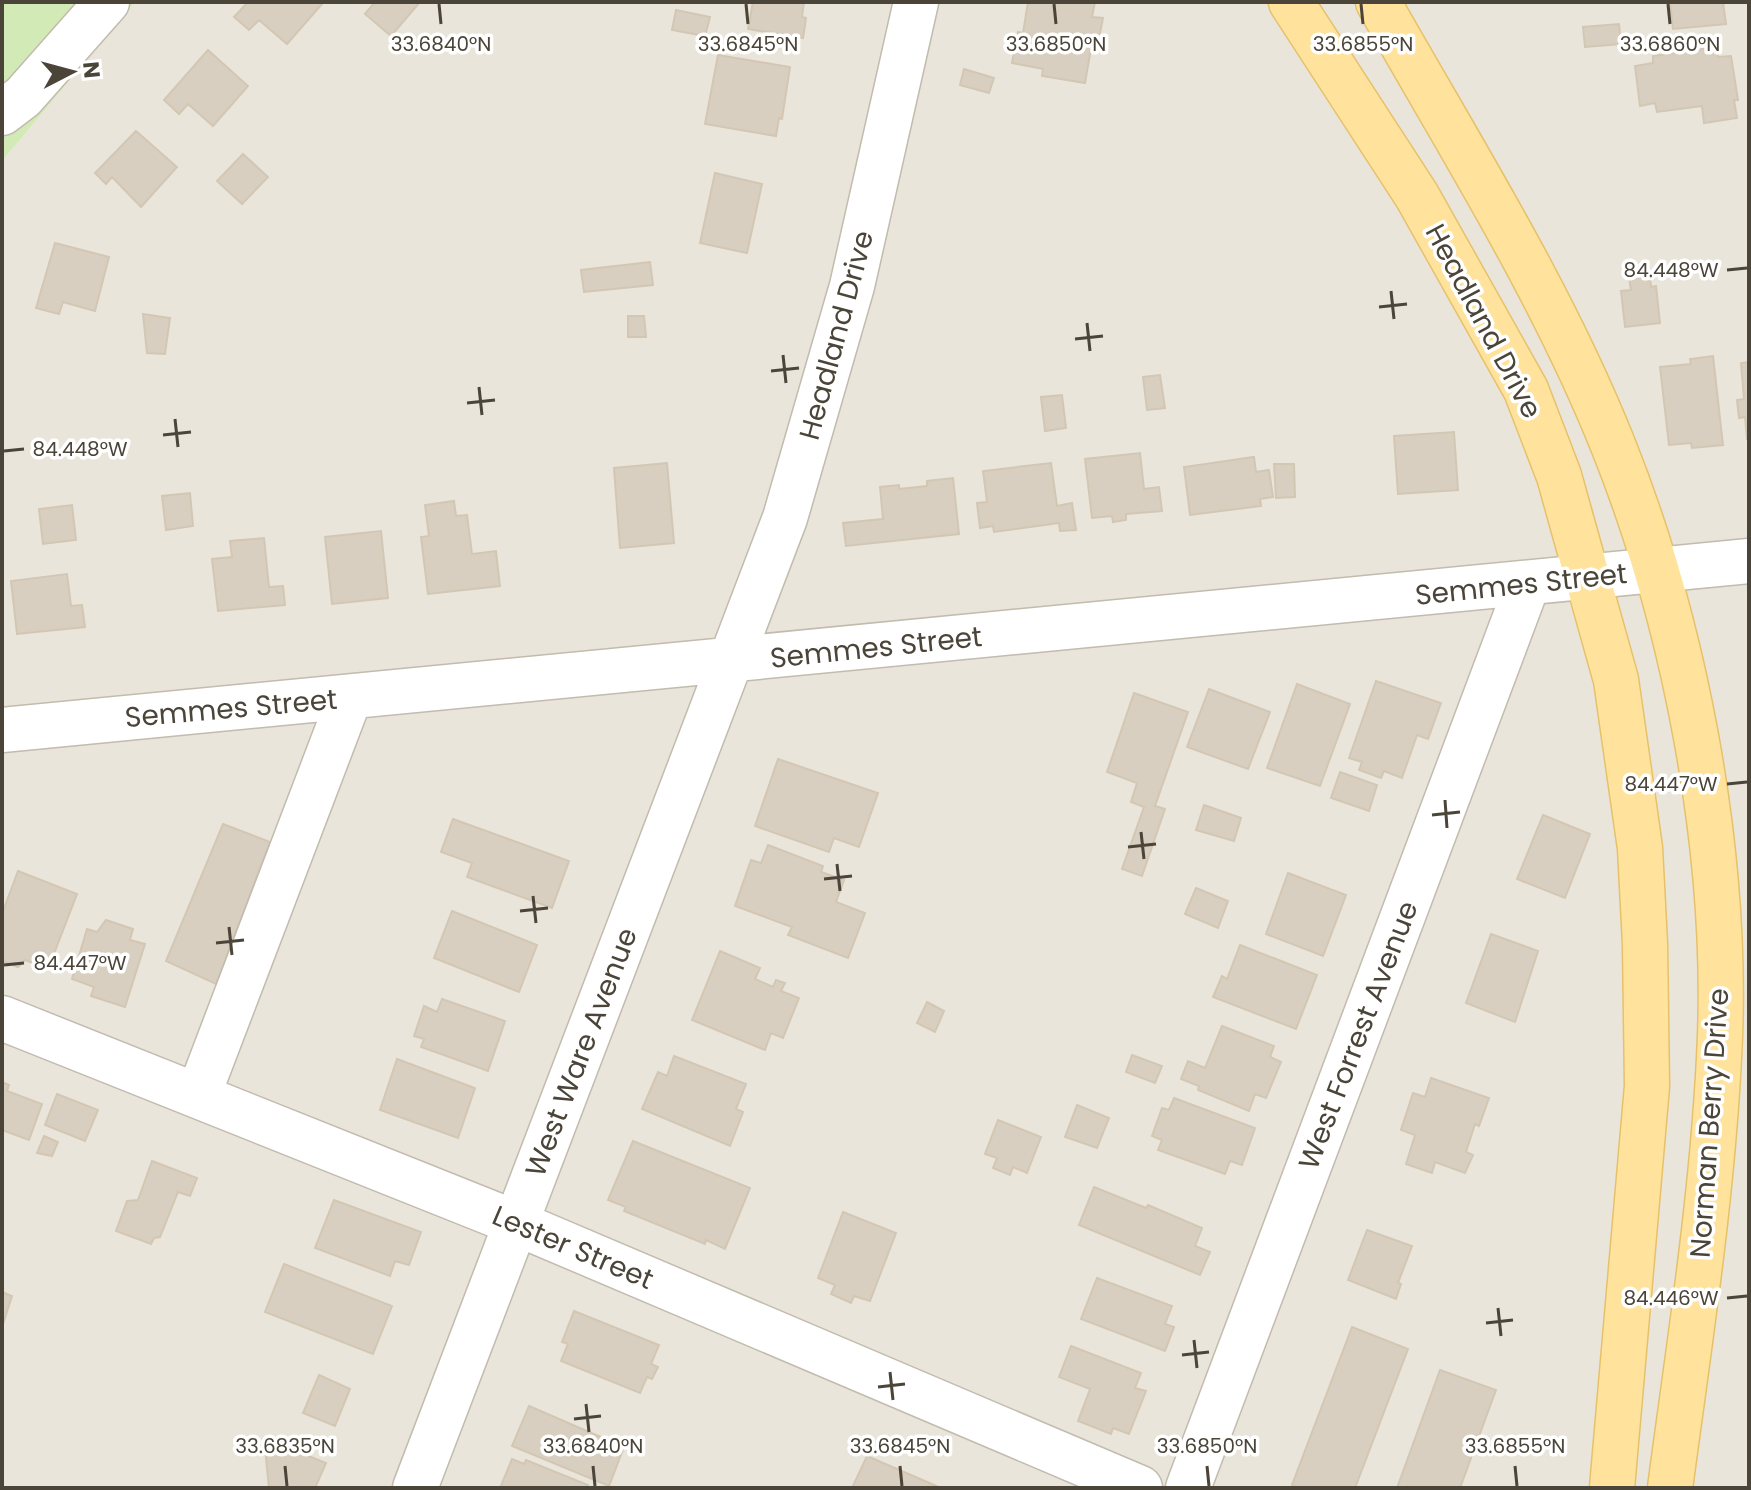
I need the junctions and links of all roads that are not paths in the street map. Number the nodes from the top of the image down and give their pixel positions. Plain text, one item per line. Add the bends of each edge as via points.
1 (107, 2) edge
2 (916, 2) edge
3 (1291, 2) edge
4 (1378, 2) edge
5 (2, 113) edge
6 (1749, 561) edge
7 (1656, 571) junction
8 (1589, 577) junction
9 (1528, 583) junction
10 (731, 661) junction
11 (350, 697) junction
12 (2, 730) edge
13 (2, 1018) edge
14 (198, 1096) junction
15 (516, 1223) junction
16 (415, 1488) edge
17 (1140, 1488) edge
18 (1188, 1488) edge
19 (1612, 1488) edge
20 (1670, 1488) edge

1 - 5 street via 23,97
2 - 10 street, Headland Drive via 852,286 785,518
3 - 8 main road, Headland Drive via 1417,196 1526,390
4 - 7 main road via 1561,327 1614,447
6 - 7 street, Semmes Street
7 - 8 street, Semmes Street
7 - 20 main road, Norman Berry Drive via 1686,686 1706,802 1720,1033 1710,1189
8 - 9 street, Semmes Street
8 - 19 main road via 1616,680 1640,848 1645,944 1647,1086
9 - 10 street, Semmes Street
9 - 18 street, West Forrest Avenue
10 - 11 street, Semmes Street
10 - 15 street, West Ware Avenue
11 - 12 street, Semmes Street
11 - 14 street
13 - 14 street, Lester Street
14 - 15 street, Lester Street
15 - 16 street, West Ware Avenue
15 - 17 street, Lester Street

